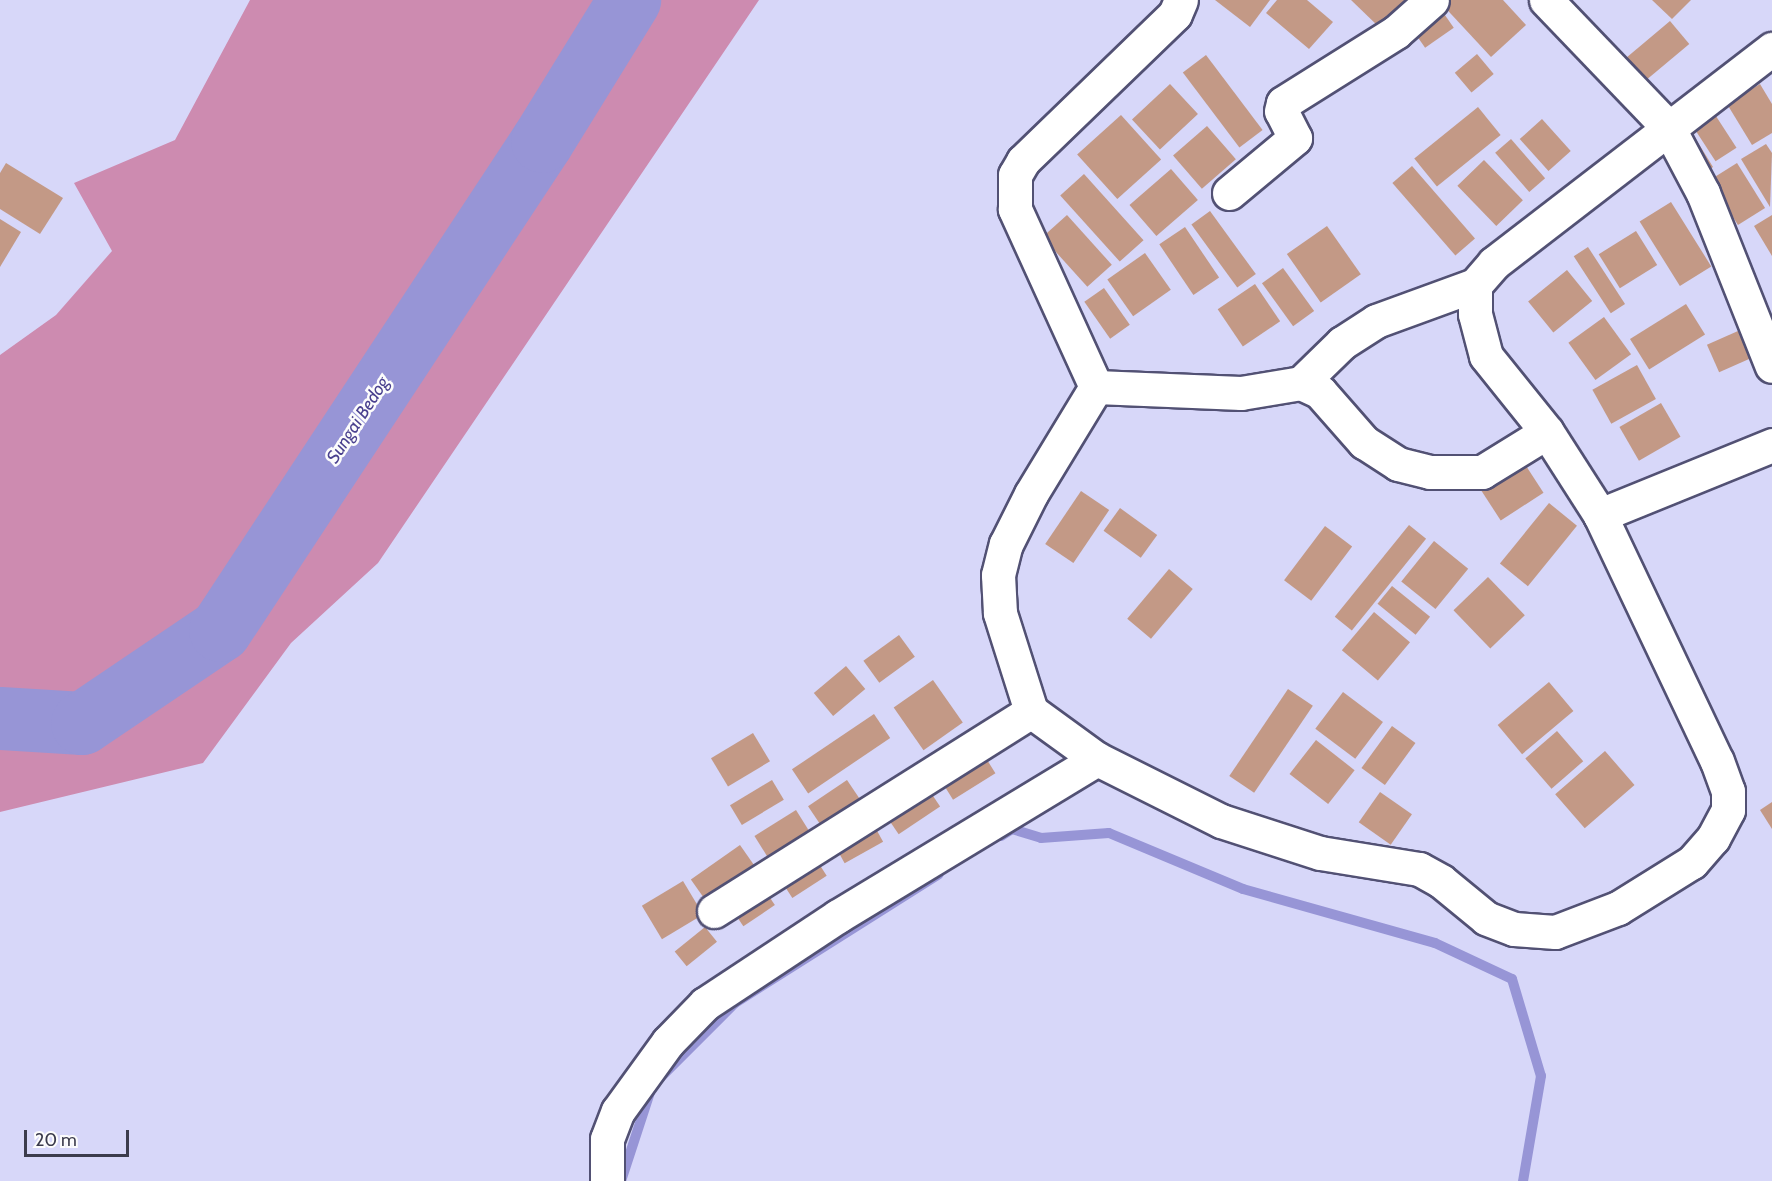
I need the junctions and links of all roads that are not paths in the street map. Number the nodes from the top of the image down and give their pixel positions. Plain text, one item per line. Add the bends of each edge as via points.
1 (1181, 0) edge
2 (1432, 0) edge
3 (1546, 0) edge
4 (1772, 49) edge
5 (1668, 128) junction
6 (1229, 193) dead end
7 (1475, 285) junction
8 (1772, 366) edge
9 (1301, 383) junction
10 (1096, 387) junction
11 (1547, 432) junction
12 (1772, 445) edge
13 (1600, 515) junction
14 (1031, 711) junction
15 (1097, 759) junction
16 (714, 911) dead end
17 (607, 1181) edge

1 - 10 street via 1167,22 1023,161 1015,176 1015,209
2 - 6 street via 1396,32 1283,103 1281,111 1295,138
3 - 5 street
4 - 5 street
5 - 7 street via 1494,263
5 - 8 street via 1703,193
7 - 9 street via 1376,321 1342,343
7 - 11 street via 1475,314 1486,356
9 - 10 street via 1241,393
9 - 11 street via 1320,392 1364,442 1398,464 1430,472 1482,472
10 - 14 street via 1031,494 1006,544 998,575 1000,613
11 - 13 street
12 - 13 street
13 - 15 street via 1728,792 1728,810 1713,838 1692,862 1618,908 1555,932 1514,929 1486,918 1441,881 1419,869 1320,853 1221,821
14 - 15 street
14 - 16 street
15 - 17 street via 838,916 705,1004 668,1042 618,1111 607,1139

